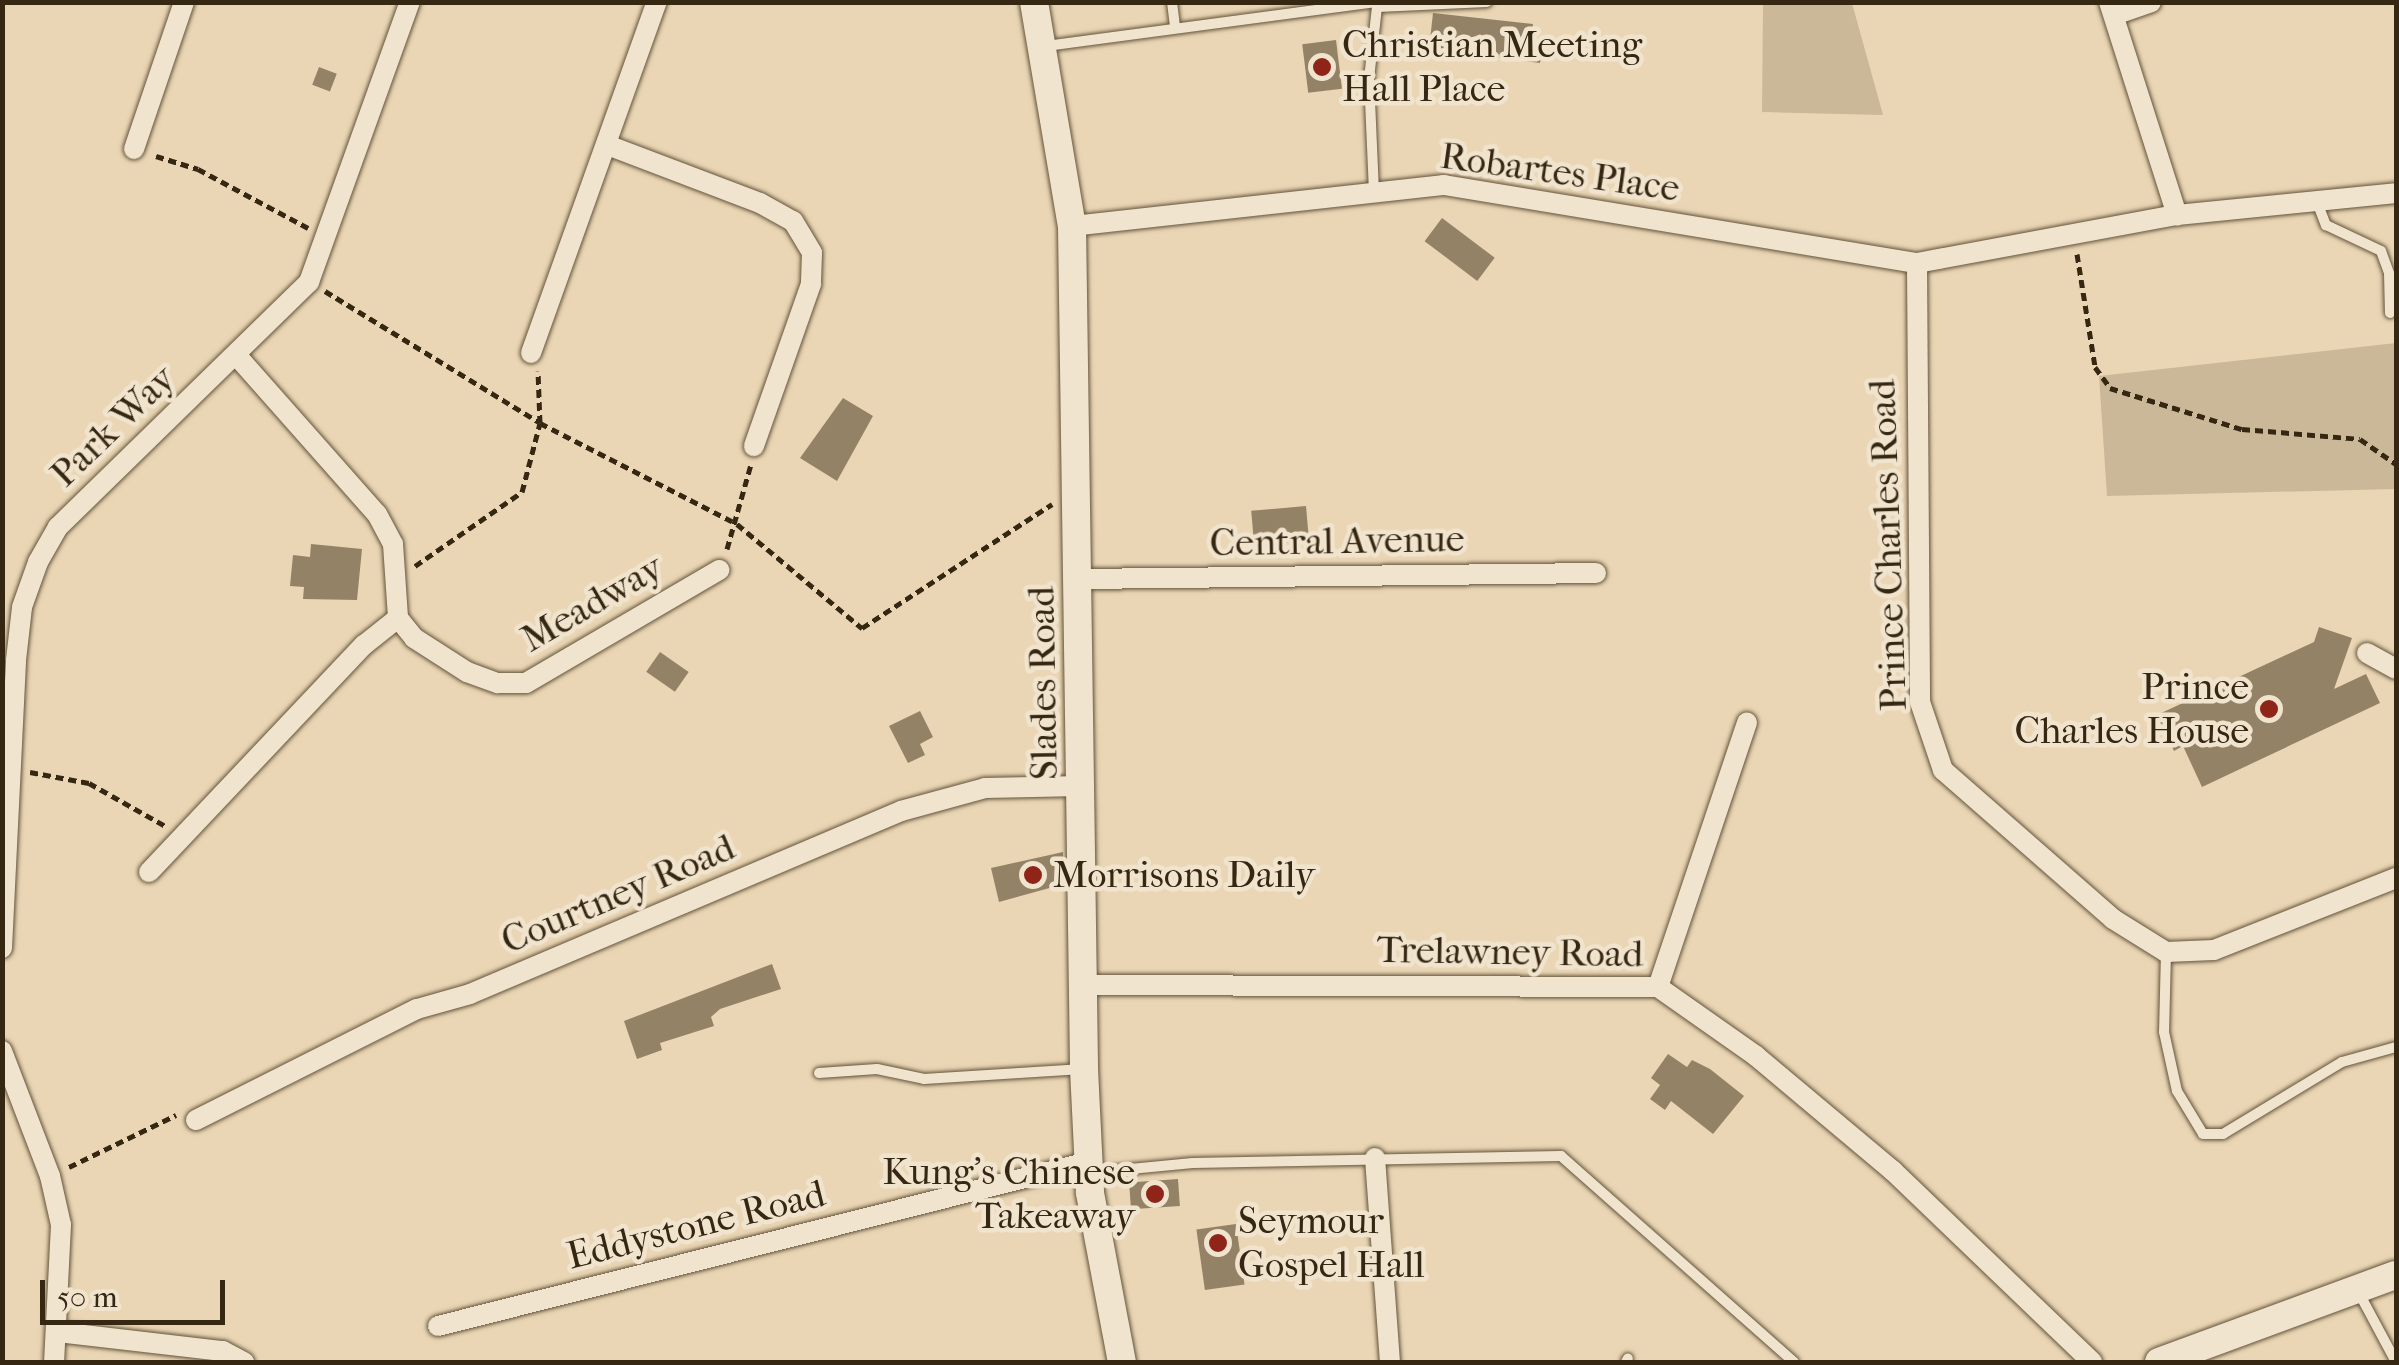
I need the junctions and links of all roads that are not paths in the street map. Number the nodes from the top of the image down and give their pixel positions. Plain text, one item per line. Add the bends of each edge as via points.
1 (184, 2) edge
2 (410, 2) edge
3 (658, 2) edge
4 (1034, 2) edge
5 (1172, 2) edge
6 (1487, 2) edge
7 (2152, 2) edge
8 (1376, 5) edge
9 (2112, 9) edge
10 (1174, 28) junction
11 (1046, 46) junction
12 (610, 146) junction
13 (134, 149) road end
14 (1374, 192) junction
15 (2396, 193) edge
16 (2317, 201) junction
17 (2177, 215) junction
18 (1072, 226) junction
19 (1917, 262) junction
20 (2390, 314) dead end
21 (531, 354) road end
22 (237, 356) junction
23 (754, 446) road end
24 (719, 570) road end
25 (1596, 574) dead end
26 (1079, 579) junction
27 (398, 618) junction
28 (2366, 653) dead end
29 (2396, 669) edge
30 (1747, 723) dead end
31 (1082, 786) junction
32 (149, 872) dead end
33 (2396, 878) edge
34 (2, 948) edge
35 (2166, 952) junction
36 (1086, 985) junction
37 (1658, 987) junction
38 (2396, 1047) edge
39 (2, 1051) edge
40 (1084, 1069) junction
41 (819, 1073) dead end
42 (8, 1086) edge
43 (196, 1120) road end
44 (1375, 1158) junction
45 (1088, 1167) junction
46 (2396, 1275) edge
47 (2359, 1293) junction
48 (438, 1326) dead end
49 (58, 1332) junction
50 (54, 1362) edge
51 (244, 1362) edge
52 (1122, 1362) edge
53 (1390, 1362) edge
54 (1794, 1362) edge
55 (2092, 1362) edge
56 (2159, 1362) edge
57 (2396, 1362) edge

1 - 13 street
2 - 22 street, Park Way via 309,282
3 - 12 street
4 - 11 street, Slades Road
5 - 10 lane
6 - 8 lane
7 - 9 street
8 - 10 lane
8 - 14 lane via 1370,79
9 - 17 street
10 - 11 lane
11 - 18 street, Slades Road
12 - 21 street
12 - 23 street via 760,202 793,221 812,253 811,284
14 - 18 street, Robartes Place
14 - 19 street, Robartes Place via 1444,185
15 - 16 street, Robartes Place
16 - 17 street, Robartes Place
16 - 20 lane via 2326,225 2380,252 2390,273
17 - 19 street, Robartes Place
18 - 26 street, Slades Road
19 - 35 street, Prince Charles Road via 1920,702 1943,770 2113,919
22 - 27 street via 377,514 393,544
22 - 34 street, Park Way via 58,527 38,562 22,607
24 - 27 street, Meadway via 526,682 498,683 467,672 414,638
25 - 26 street, Central Avenue
26 - 31 street, Slades Road
27 - 32 street
28 - 29 street
30 - 37 street
31 - 36 street, Slades Road
31 - 43 street, Courtney Road via 985,788 901,812 470,994 416,1009
33 - 35 street via 2214,950
35 - 38 lane via 2164,1032 2177,1091 2203,1134 2223,1134 2342,1062
36 - 37 street, Trelawney Road
36 - 40 street, Slades Road
37 - 55 street, Trelawney Road via 1756,1056 1892,1171
39 - 42 street
40 - 41 lane via 907,1079 877,1070
40 - 45 street, Slades Road
42 - 49 street via 50,1176 61,1224
44 - 45 lane
44 - 53 street
44 - 54 lane via 1561,1156
45 - 48 street, Eddystone Road
45 - 52 street, Slades Road
46 - 47 street
47 - 56 street
47 - 57 lane
49 - 50 street
49 - 51 street via 222,1351

